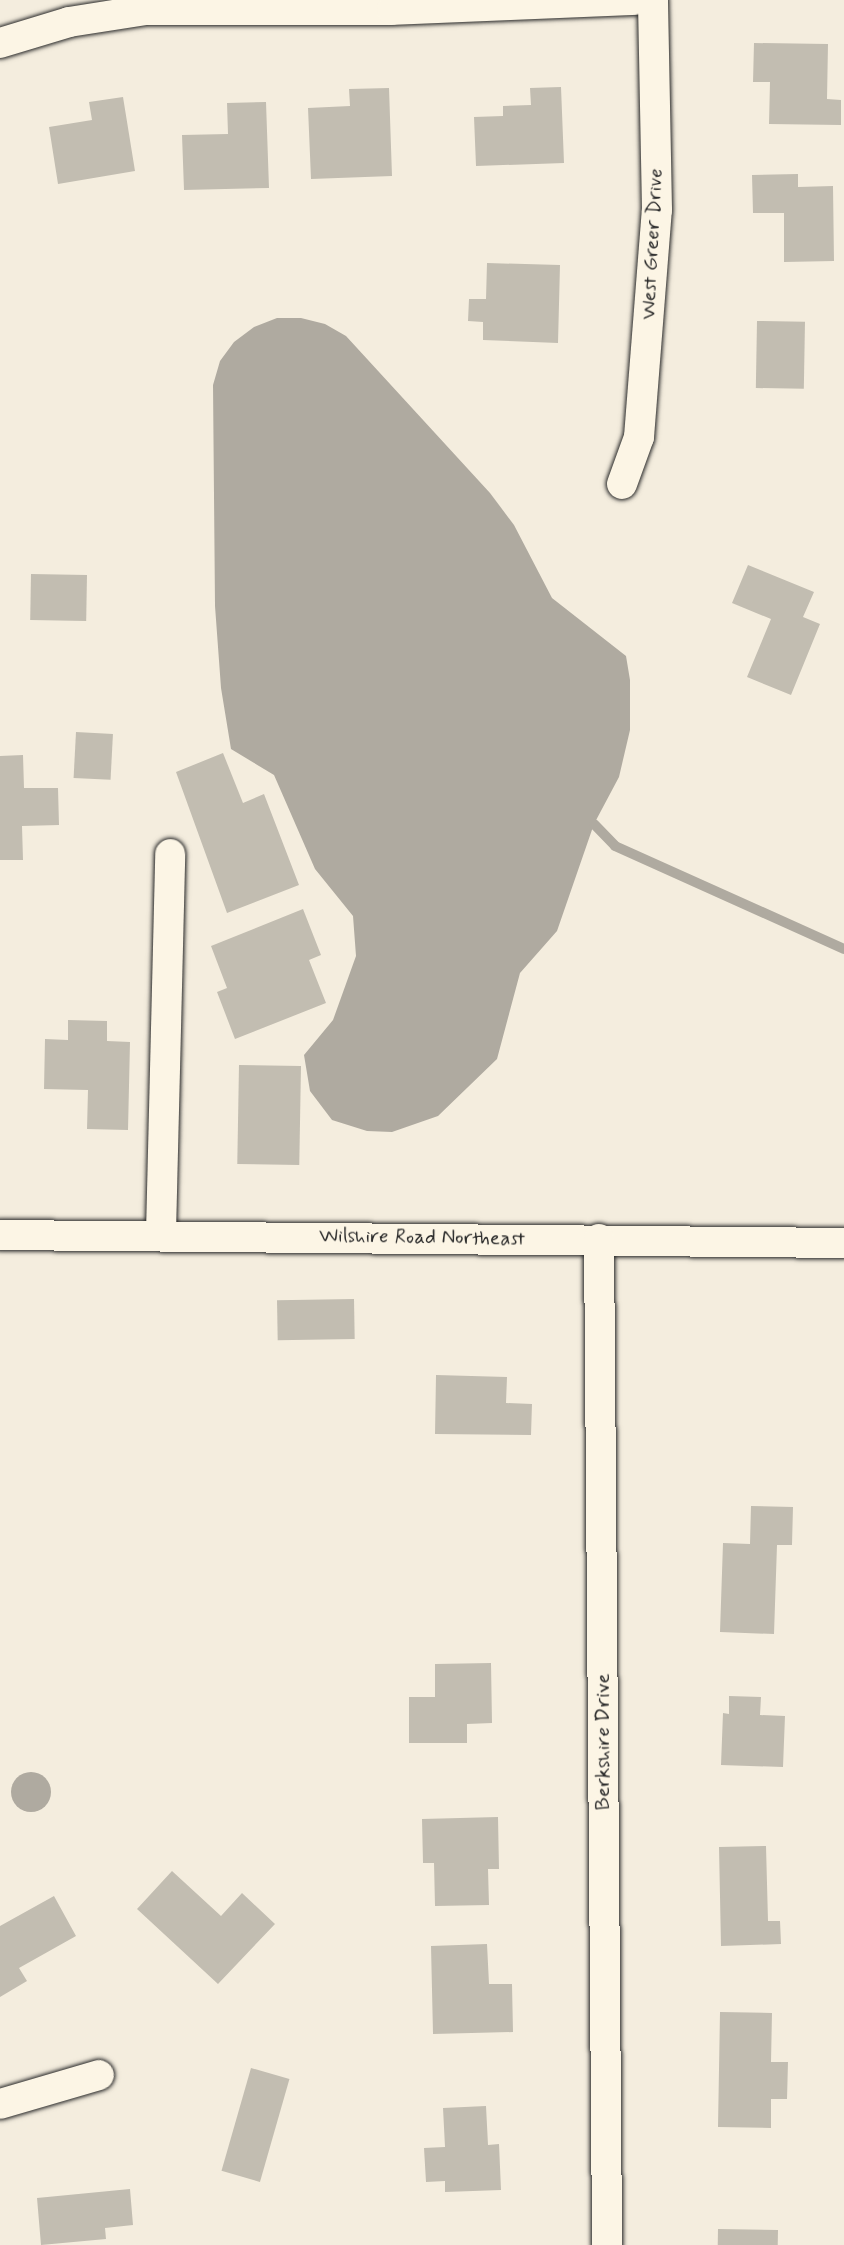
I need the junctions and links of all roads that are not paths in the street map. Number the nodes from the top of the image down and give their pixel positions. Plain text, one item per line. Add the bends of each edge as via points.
1 (635, 0) edge
2 (653, 0) edge
3 (0, 43) edge
4 (622, 484) dead end
5 (170, 854) dead end
6 (161, 1233) junction
7 (0, 1235) edge
8 (599, 1239) junction
9 (844, 1242) edge
10 (99, 2075) dead end
11 (0, 2104) edge
12 (607, 2245) edge

1 - 3 street via 392,10 146,10 69,22
2 - 4 street, West Greer Drive via 657,210 639,436
5 - 6 street
6 - 7 street, Wilshire Road Northeast
6 - 8 street, Wilshire Road Northeast
8 - 9 street, Wilshire Road Northeast
8 - 12 street, Berkshire Drive
10 - 11 street

